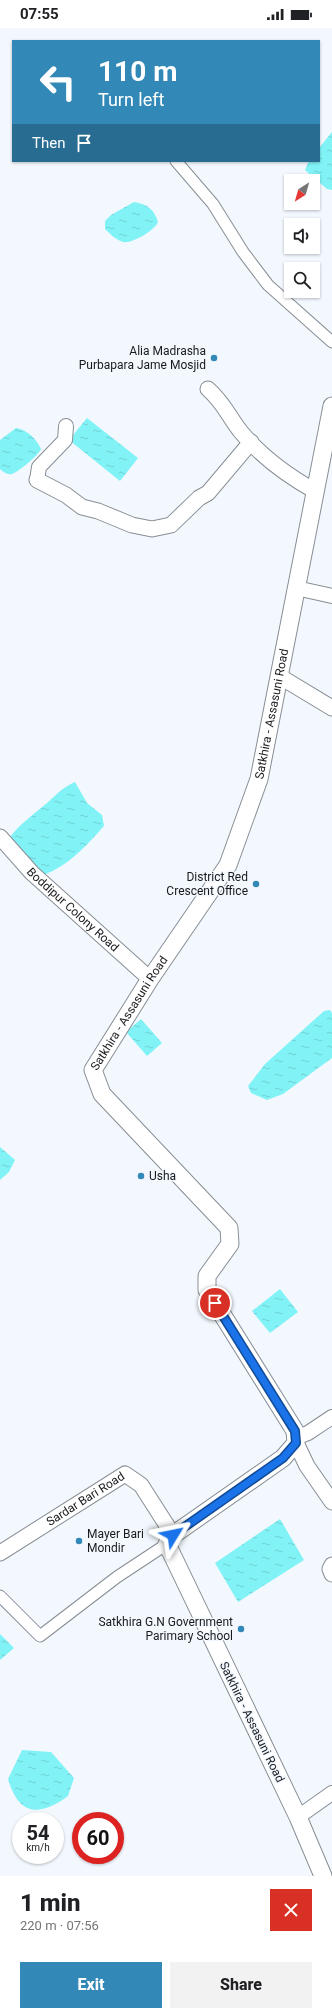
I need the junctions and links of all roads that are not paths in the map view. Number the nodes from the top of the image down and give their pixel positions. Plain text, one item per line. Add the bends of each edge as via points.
1 (177, 162) edge
2 (332, 342) edge
3 (208, 389) dead end
4 (332, 406) edge
5 (66, 426) dead end
6 (251, 442) junction
7 (36, 480) joint
8 (315, 491) junction
9 (296, 588) junction
10 (332, 596) edge
11 (279, 676) junction
12 (332, 708) edge
13 (0, 837) edge
14 (150, 979) junction
15 (332, 1417) edge
16 (296, 1441) junction
17 (332, 1502) edge
18 (170, 1539) junction
19 (0, 1553) edge
20 (332, 1565) edge
21 (332, 1574) edge
22 (0, 1596) edge
23 (332, 1793) edge
24 (298, 1817) junction
25 (322, 1876) edge

1 - 2 street via 213,204 243,252 268,284
3 - 6 main road via 220,399 240,431
4 - 8 main road, Satkhira - Assasuni Road
5 - 7 street via 65,440 39,467
6 - 7 main road via 208,493 171,525 152,529 82,507 66,495
6 - 8 main road via 290,476
8 - 9 main road, Satkhira - Assasuni Road
9 - 10 street
9 - 11 main road, Satkhira - Assasuni Road
11 - 12 main road
11 - 14 main road, Satkhira - Assasuni Road via 259,779 228,865
13 - 14 main road, Boddipur Colony Road via 32,873
14 - 16 main road, Satkhira - Assasuni Road via 93,1070 102,1094 229,1228 230,1244 207,1276 207,1290 295,1431
15 - 16 street
16 - 17 main road via 307,1466
16 - 18 main road via 283,1458
18 - 19 main road, Sardar Bari Road via 141,1485 125,1474
18 - 22 street via 40,1636
18 - 24 main road, Satkhira - Assasuni Road
20 - 21 main road
23 - 24 street
24 - 25 main road, Satkhira - Assasuni Road

